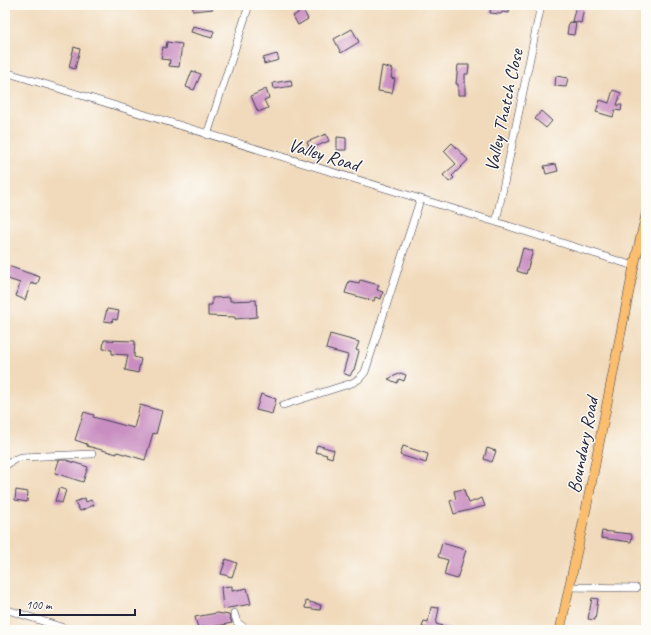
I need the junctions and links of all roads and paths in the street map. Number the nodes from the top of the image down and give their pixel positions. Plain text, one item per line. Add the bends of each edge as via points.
1 (249, 5) edge
2 (541, 5) edge
3 (5, 72) edge
4 (207, 135) junction
5 (420, 200) junction
6 (646, 215) edge
7 (496, 222) junction
8 (643, 243) edge
9 (634, 266) junction
10 (283, 405) dead end
11 (92, 454) dead end
12 (5, 466) edge
13 (569, 587) junction
14 (636, 588) dead end
15 (5, 610) edge
16 (234, 613) dead end
17 (70, 630) edge
18 (247, 630) edge
19 (560, 630) edge

1 - 4 street
2 - 7 street, Valley Thatch Close
3 - 4 street, Valley Road
4 - 5 street, Valley Road
5 - 7 street, Valley Road
5 - 10 street via 365,372 352,383
6 - 8 main road, Boundary Road
7 - 9 street, Valley Road
8 - 9 main road, Boundary Road
9 - 13 main road, Boundary Road
11 - 12 street via 22,457
13 - 14 street
13 - 19 main road, Boundary Road
15 - 17 street
16 - 18 street via 237,622

